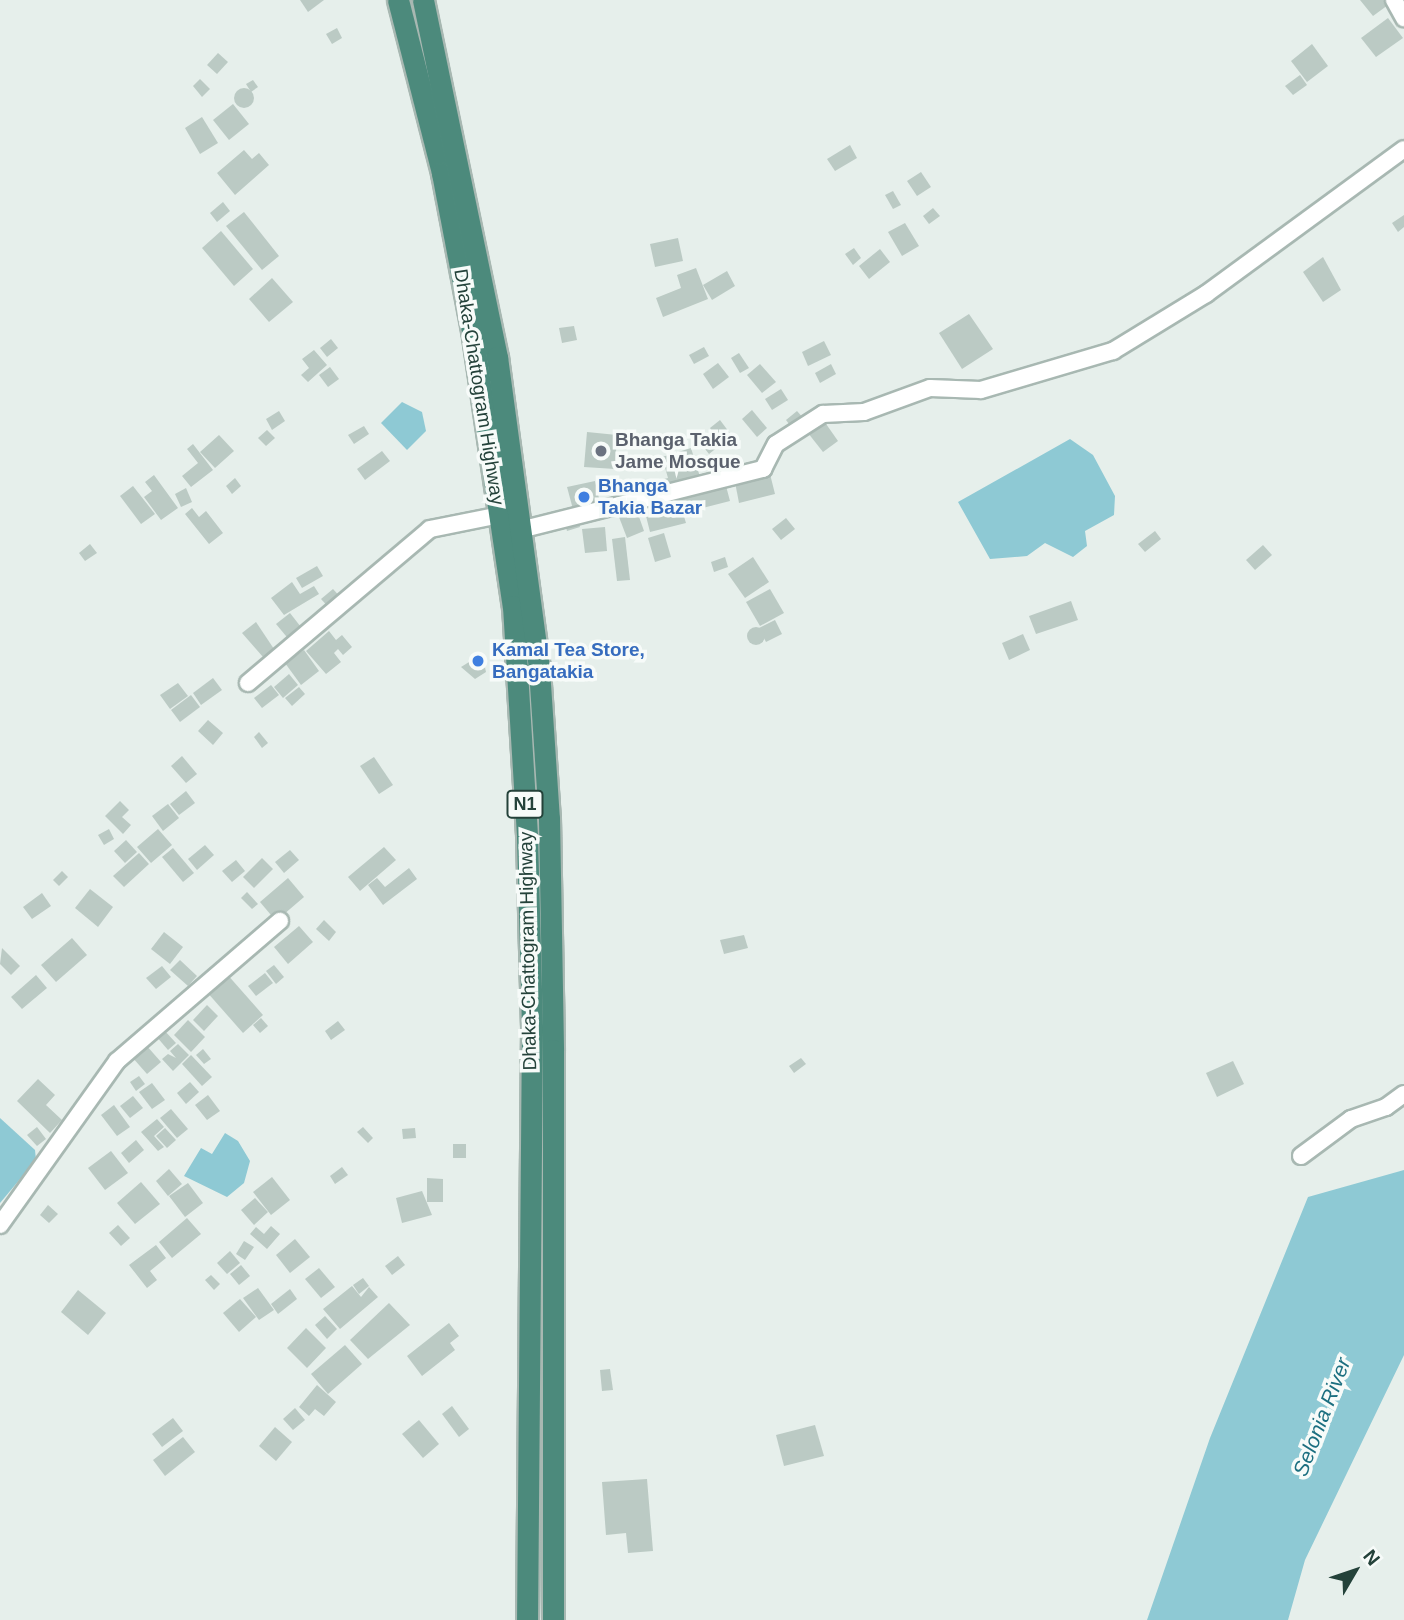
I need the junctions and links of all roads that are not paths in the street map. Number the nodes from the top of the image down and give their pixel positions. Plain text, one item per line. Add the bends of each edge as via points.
1 (398, 0) edge
2 (423, 0) edge
3 (1394, 0) edge
4 (1404, 18) edge
5 (1404, 149) edge
6 (500, 515) junction
7 (520, 530) junction
8 (248, 683) dead end
9 (280, 921) dead end
10 (1404, 1094) edge
11 (1301, 1156) dead end
12 (0, 1225) edge
13 (527, 1620) edge
14 (553, 1620) edge

1 - 6 highway, Dhaka-Chattogram Highway / N1 via 442,173
2 - 7 highway, Dhaka-Chattogram Highway / N1 via 497,357
3 - 4 street
5 - 7 street via 1206,295 1113,351 981,390 930,388 864,412 823,414 776,444 763,469
6 - 8 street via 430,529
6 - 13 highway, Dhaka-Chattogram Highway / N1 via 513,606 530,948
7 - 14 highway, Dhaka-Chattogram Highway / N1 via 539,669 549,818
9 - 12 street via 117,1062
10 - 11 street via 1386,1107 1351,1119

